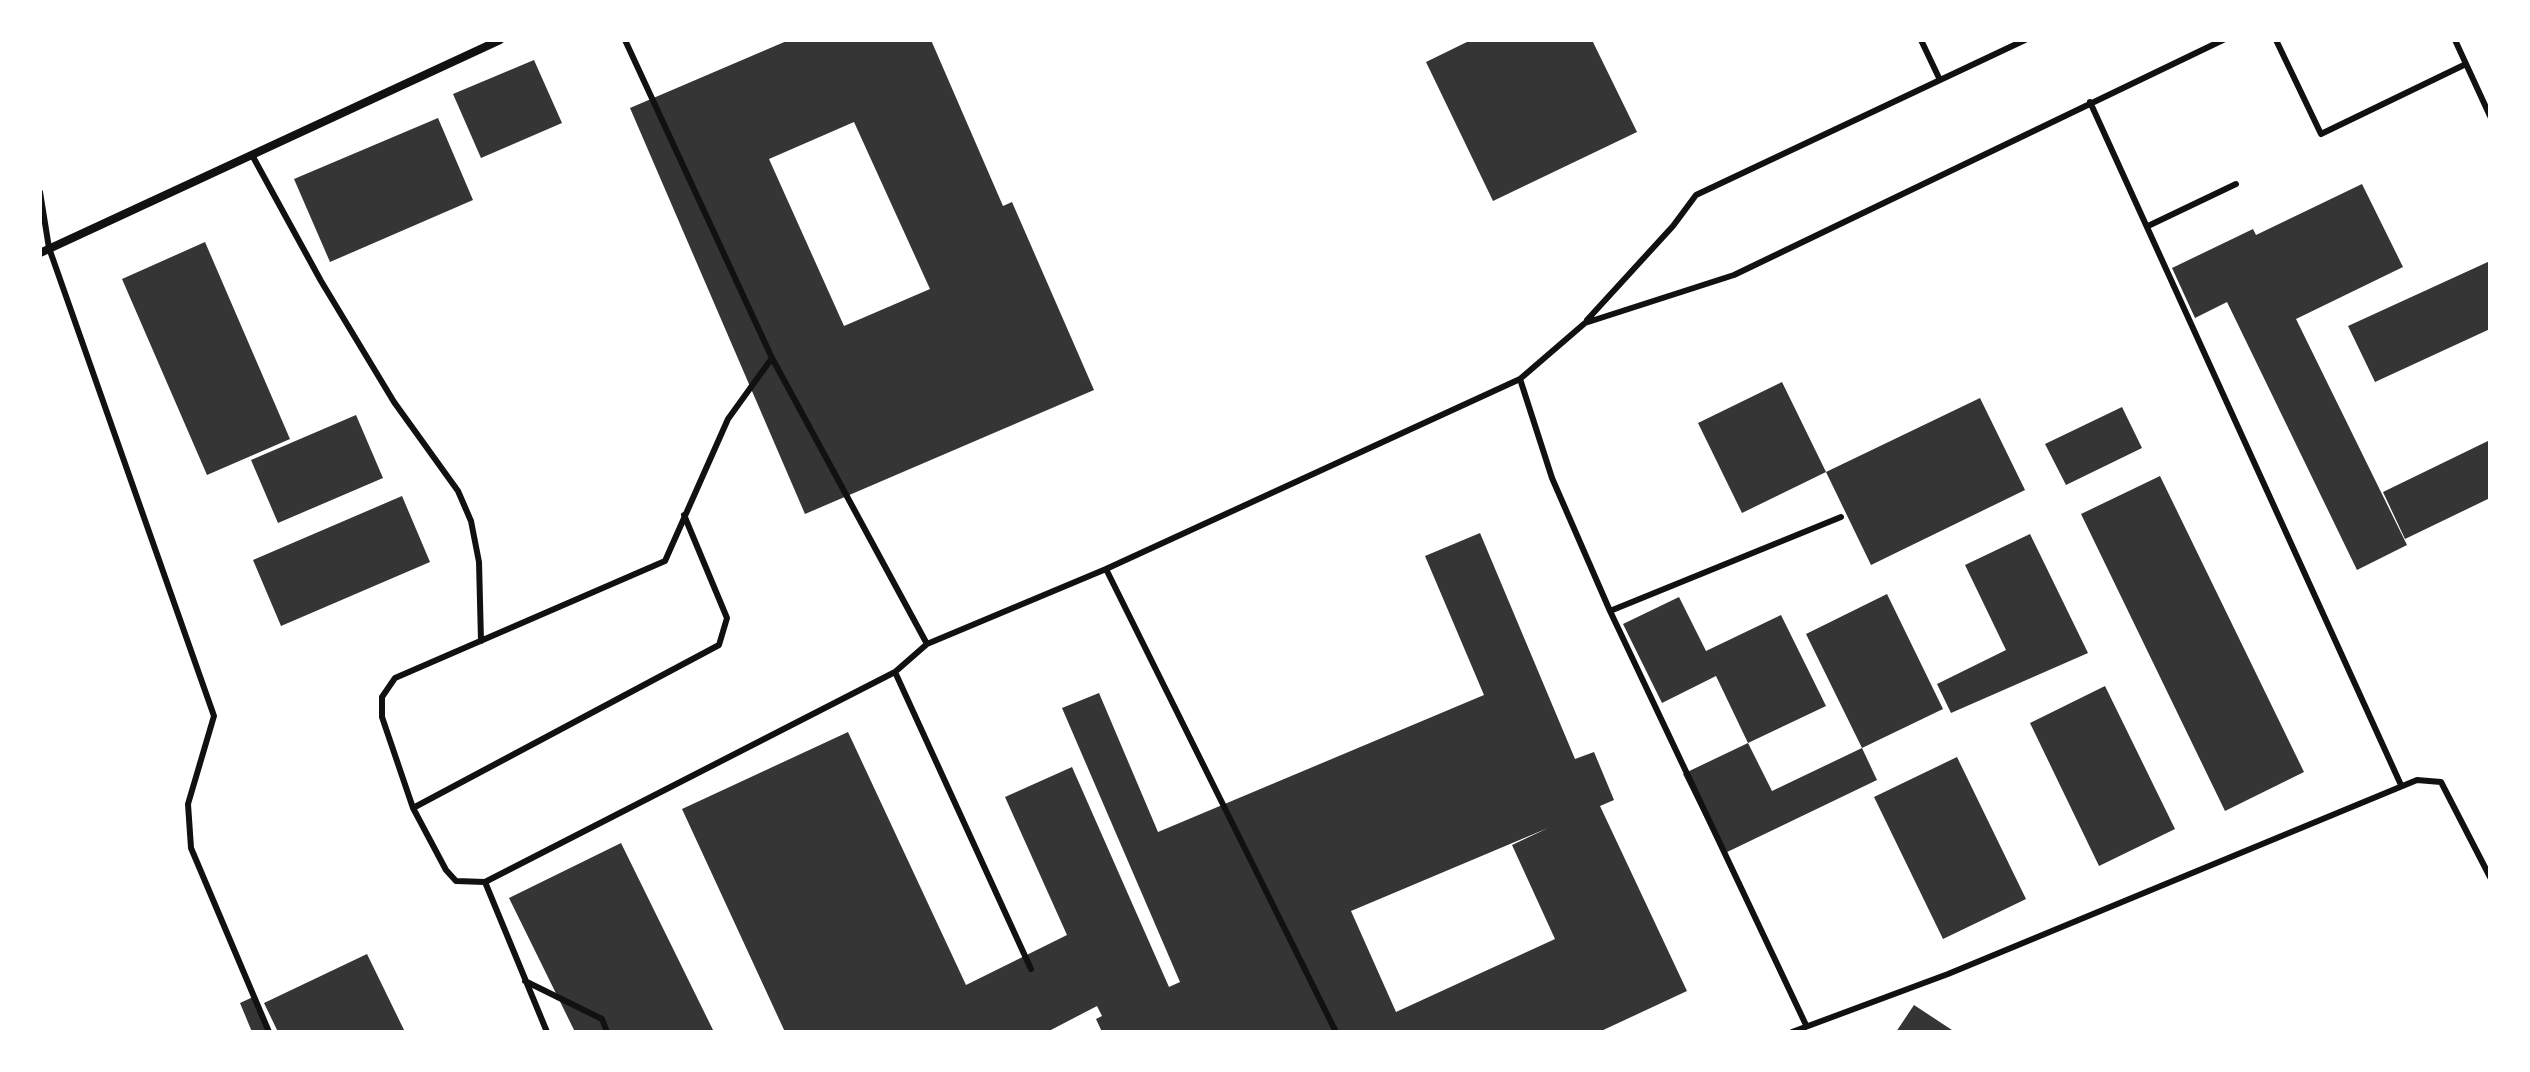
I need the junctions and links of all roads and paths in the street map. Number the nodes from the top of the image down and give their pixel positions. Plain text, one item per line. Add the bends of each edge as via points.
1 (500, 40) edge
2 (625, 40) edge
3 (1921, 40) edge
4 (2025, 40) edge
5 (2223, 40) edge
6 (2276, 40) edge
7 (2455, 40) edge
8 (2466, 64) junction
9 (1940, 80) junction
10 (2090, 102) junction
11 (2490, 116) edge
12 (252, 155) junction
13 (2236, 184) dead end
14 (40, 192) edge
15 (2148, 226) junction
16 (49, 248) junction
17 (40, 253) edge
18 (1585, 323) junction
19 (772, 358) junction
20 (1520, 379) junction
21 (684, 515) junction
22 (1841, 517) dead end
23 (1106, 569) junction
24 (1610, 611) junction
25 (481, 641) junction
26 (927, 644) junction
27 (895, 672) junction
28 (2401, 785) junction
29 (413, 808) junction
30 (2490, 877) edge
31 (485, 882) junction
32 (1031, 969) dead end
33 (525, 981) junction
34 (1806, 1025) junction
35 (269, 1032) edge
36 (547, 1032) edge
37 (607, 1032) edge
38 (1336, 1032) edge
39 (1792, 1032) edge

1 - 12 street
2 - 19 lane
3 - 9 lane
4 - 9 lane
5 - 10 lane
6 - 8 lane via 2321,134
7 - 8 lane
8 - 11 lane
9 - 18 lane via 1696,195
10 - 15 lane
10 - 18 lane via 1734,275
12 - 16 street
12 - 25 lane via 394,402 458,491 479,562
13 - 15 lane
14 - 16 lane
15 - 28 lane
16 - 17 street
16 - 35 lane via 214,716 188,804 191,848
18 - 20 lane
19 - 21 lane via 728,419
19 - 26 lane
20 - 23 lane
20 - 24 lane via 1552,478
21 - 25 lane via 665,561
21 - 29 lane via 727,618 719,645
22 - 24 lane
23 - 26 lane
23 - 38 lane
24 - 34 lane
25 - 29 lane via 395,678 382,697 382,717
26 - 27 lane
27 - 31 lane
27 - 32 lane
28 - 30 lane via 2426,779 2441,782
28 - 34 lane via 1948,974
29 - 31 lane via 456,881
31 - 33 lane
33 - 36 lane
33 - 37 lane via 602,1019
34 - 39 lane

